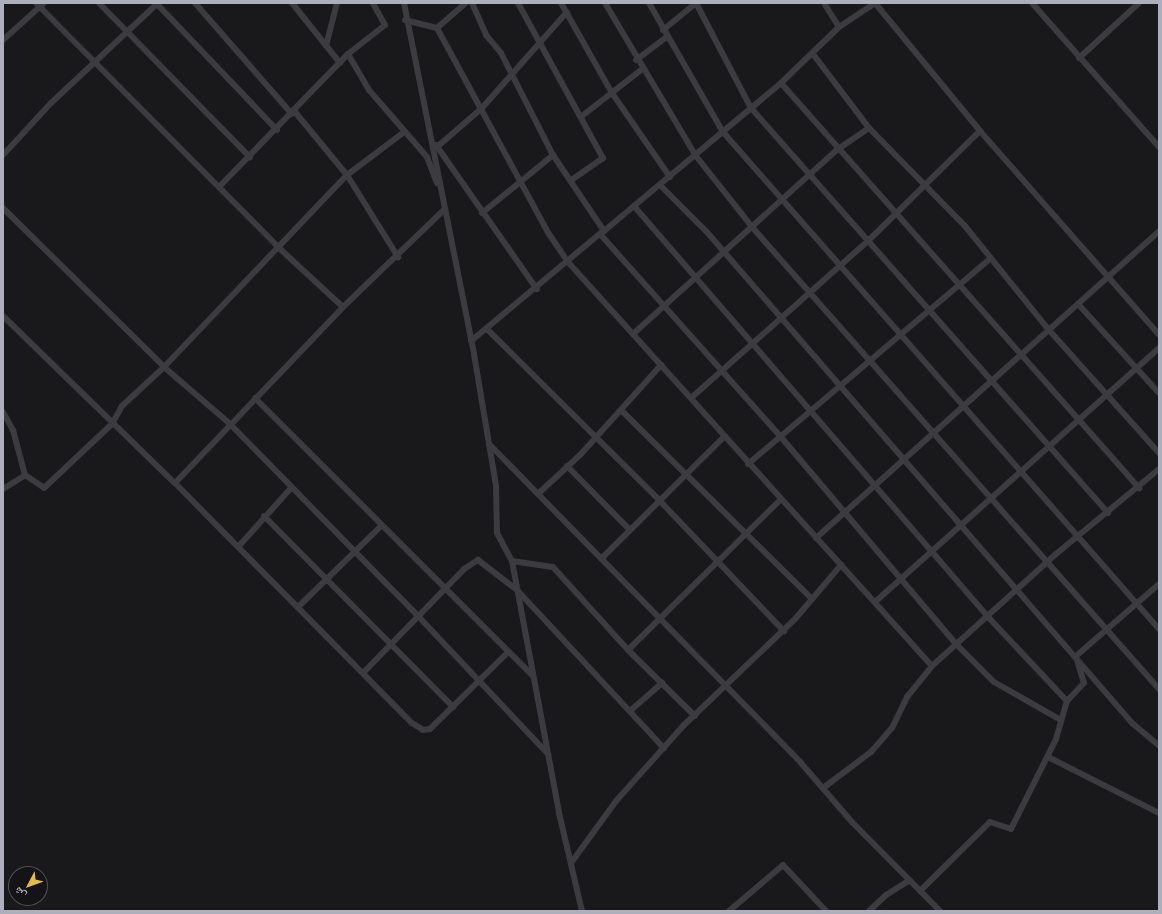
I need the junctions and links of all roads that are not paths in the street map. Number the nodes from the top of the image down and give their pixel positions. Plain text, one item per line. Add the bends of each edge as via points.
1 (99, 3) edge
2 (194, 3) edge
3 (292, 3) edge
4 (337, 3) edge
5 (373, 3) edge
6 (404, 3) edge
7 (466, 3) edge
8 (472, 3) edge
9 (518, 3) edge
10 (561, 3) edge
11 (605, 3) edge
12 (649, 3) edge
13 (696, 3) edge
14 (824, 3) edge
15 (1032, 3) edge
16 (1139, 3) edge
17 (40, 4) edge
18 (157, 4) edge
19 (873, 4) edge
20 (566, 12) junction
21 (405, 20) junction
22 (839, 27) junction
23 (437, 28) junction
24 (128, 30) junction
25 (663, 30) junction
26 (667, 37) junction
27 (3, 40) edge
28 (540, 42) junction
29 (326, 46) junction
30 (348, 54) junction
31 (813, 54) junction
32 (1080, 58) junction
33 (636, 60) junction
34 (94, 61) junction
35 (340, 63) junction
36 (641, 70) junction
37 (511, 74) junction
38 (780, 83) junction
39 (612, 92) junction
40 (482, 108) junction
41 (751, 108) junction
42 (294, 113) junction
43 (582, 116) junction
44 (869, 128) junction
45 (277, 130) junction
46 (980, 131) junction
47 (723, 132) junction
48 (403, 133) junction
49 (432, 140) junction
50 (437, 147) junction
51 (1159, 147) edge
52 (838, 149) junction
53 (3, 155) edge
54 (553, 155) junction
55 (696, 156) junction
56 (250, 157) junction
57 (347, 175) junction
58 (810, 175) junction
59 (670, 178) junction
60 (572, 180) junction
61 (521, 182) junction
62 (661, 186) junction
63 (219, 187) junction
64 (926, 188) junction
65 (443, 196) junction
66 (783, 201) junction
67 (634, 206) junction
68 (3, 208) edge
69 (445, 209) junction
70 (482, 213) junction
71 (896, 215) junction
72 (752, 227) junction
73 (1159, 231) edge
74 (602, 232) junction
75 (868, 241) junction
76 (279, 248) junction
77 (725, 253) junction
78 (398, 257) junction
79 (990, 259) junction
80 (568, 262) junction
81 (840, 266) junction
82 (1108, 278) junction
83 (694, 280) junction
84 (958, 285) junction
85 (537, 289) junction
86 (810, 293) junction
87 (1078, 304) junction
88 (664, 307) junction
89 (343, 308) junction
90 (928, 310) junction
91 (3, 316) edge
92 (780, 318) junction
93 (487, 329) junction
94 (1049, 330) junction
95 (900, 333) junction
96 (633, 334) junction
97 (1159, 335) edge
98 (471, 341) junction
99 (751, 344) junction
100 (1159, 348) edge
101 (1021, 355) junction
102 (868, 360) junction
103 (661, 365) junction
104 (164, 367) junction
105 (1137, 369) junction
106 (723, 371) junction
107 (991, 382) junction
108 (840, 386) junction
109 (1159, 393) edge
110 (1108, 395) junction
111 (255, 398) junction
112 (691, 398) junction
113 (964, 406) junction
114 (621, 410) junction
115 (3, 412) edge
116 (810, 412) junction
117 (1079, 420) junction
118 (112, 424) junction
119 (230, 424) junction
120 (933, 434) junction
121 (725, 436) junction
122 (781, 437) junction
123 (595, 438) junction
124 (489, 444) junction
125 (1051, 448) junction
126 (1159, 453) edge
127 (905, 460) junction
128 (748, 464) junction
129 (567, 466) junction
130 (1159, 469) edge
131 (1021, 473) junction
132 (688, 474) junction
133 (25, 475) junction
134 (175, 483) junction
135 (875, 487) junction
136 (291, 488) junction
137 (1139, 488) junction
138 (3, 489) edge
139 (538, 493) junction
140 (781, 499) junction
141 (991, 499) junction
142 (660, 500) junction
143 (846, 513) junction
144 (1108, 513) junction
145 (264, 516) junction
146 (962, 524) junction
147 (382, 525) junction
148 (630, 530) junction
149 (744, 536) junction
150 (1077, 537) junction
151 (816, 538) junction
152 (239, 546) junction
153 (930, 550) junction
154 (354, 553) junction
155 (602, 558) junction
156 (512, 561) junction
157 (718, 562) junction
158 (1047, 562) junction
159 (841, 565) junction
160 (900, 578) junction
161 (326, 579) junction
162 (1159, 584) edge
163 (444, 589) junction
164 (517, 590) junction
165 (1019, 590) junction
166 (812, 599) junction
167 (874, 602) junction
168 (1135, 604) junction
169 (298, 607) junction
170 (418, 616) junction
171 (989, 618) junction
172 (661, 619) junction
173 (1107, 629) junction
174 (1159, 629) edge
175 (784, 631) junction
176 (391, 644) junction
177 (957, 645) junction
178 (628, 650) junction
179 (508, 652) junction
180 (1076, 656) junction
181 (932, 666) junction
182 (363, 673) junction
183 (533, 676) junction
184 (480, 682) junction
185 (662, 683) junction
186 (727, 687) junction
187 (1159, 689) edge
188 (1067, 701) junction
189 (453, 707) junction
190 (630, 711) junction
191 (695, 716) junction
192 (1061, 720) junction
193 (1159, 746) edge
194 (664, 748) junction
195 (548, 754) junction
196 (1048, 757) junction
197 (822, 788) junction
198 (1159, 813) edge
199 (571, 863) junction
200 (910, 880) junction
201 (920, 890) junction
202 (582, 911) edge
203 (729, 911) edge
204 (826, 911) edge
205 (869, 911) edge
206 (940, 911) edge

1 - 24 street
2 - 42 street
3 - 29 street
4 - 29 street
5 - 30 street via 385,25
6 - 21 street
7 - 23 street
8 - 37 street via 486,35
9 - 28 street
10 - 20 street
11 - 33 street
12 - 25 street
13 - 25 street
13 - 41 street
14 - 22 street
15 - 32 street
16 - 32 street
17 - 27 street
17 - 34 street
18 - 24 street
18 - 45 street
19 - 22 street
19 - 46 street
20 - 28 street
20 - 39 street
21 - 23 street
21 - 49 street
22 - 31 street
23 - 40 street
24 - 34 street
24 - 56 street
25 - 26 street
26 - 33 street
26 - 47 street
28 - 37 street
28 - 43 street
29 - 35 street
30 - 35 street
30 - 48 street via 369,90
31 - 38 street
31 - 44 street
32 - 51 street
33 - 36 street
34 - 53 street
34 - 63 street
35 - 42 street
36 - 39 street
36 - 55 street
37 - 40 street
37 - 54 street
38 - 41 street
38 - 52 street
39 - 43 street
39 - 59 street
40 - 50 street
40 - 61 street
41 - 47 street
41 - 58 street
42 - 45 street
42 - 57 street
43 - 60 street via 603,158
44 - 52 street
44 - 64 street
45 - 56 street
46 - 64 street
46 - 82 street
47 - 55 street
47 - 66 street
48 - 57 street
48 - 65 street via 427,157
49 - 50 street
49 - 65 street
50 - 70 street
52 - 58 street
52 - 71 street
54 - 60 street
54 - 61 street
55 - 59 street
55 - 72 street
56 - 63 street
57 - 76 street
57 - 78 street
58 - 66 street
58 - 75 street
59 - 62 street
60 - 74 street
61 - 70 street
61 - 80 street
62 - 67 street
62 - 77 street
63 - 76 street
64 - 71 street
64 - 79 street via 966,226
65 - 69 street
66 - 72 street
66 - 81 street
67 - 74 street
67 - 83 street
68 - 104 street
69 - 78 street
69 - 98 street
70 - 85 street
71 - 75 street
71 - 84 street
72 - 77 street
72 - 86 street
73 - 82 street
74 - 80 street
74 - 88 street
75 - 81 street
75 - 90 street
76 - 89 street
76 - 104 street
77 - 83 street
77 - 92 street
78 - 89 street
79 - 84 street
79 - 94 street
80 - 85 street
80 - 96 street
81 - 86 street
81 - 95 street
82 - 87 street
82 - 97 street
83 - 88 street
83 - 99 street
84 - 90 street
84 - 101 street
85 - 93 street
86 - 92 street
86 - 102 street
87 - 94 street
87 - 105 street
88 - 96 street
88 - 106 street
89 - 111 street
90 - 95 street
90 - 107 street
91 - 118 street
92 - 99 street
92 - 108 street
93 - 98 street
93 - 123 street
94 - 101 street
94 - 110 street
95 - 102 street
95 - 113 street
96 - 103 street
98 - 124 street
99 - 106 street
99 - 116 street
100 - 105 street
101 - 107 street
101 - 117 street
102 - 108 street
102 - 120 street
103 - 112 street
103 - 114 street
104 - 118 street via 122,406
104 - 119 street
105 - 109 street
105 - 110 street
106 - 112 street
106 - 122 street
107 - 113 street
107 - 125 street
108 - 116 street
108 - 127 street
110 - 117 street
110 - 126 street
111 - 119 street
111 - 147 street
112 - 121 street
113 - 120 street
113 - 131 street
114 - 123 street
114 - 132 street
115 - 133 street via 13,430
116 - 122 street
116 - 135 street
117 - 125 street
117 - 137 street
118 - 133 street via 44,488
118 - 134 street
119 - 134 street
119 - 136 street
120 - 127 street
120 - 141 street
121 - 128 street
121 - 132 street
122 - 128 street
122 - 143 street
123 - 129 street
123 - 142 street
124 - 139 street
124 - 156 street via 496,486 497,533
125 - 131 street
125 - 144 street
127 - 135 street
127 - 146 street
128 - 140 street
129 - 139 street
129 - 148 street
130 - 137 street
131 - 141 street
131 - 150 street
132 - 142 street
132 - 149 street
133 - 138 street
134 - 152 street
135 - 143 street
135 - 153 street
136 - 145 street
136 - 154 street
137 - 144 street
139 - 155 street
140 - 149 street
140 - 151 street
141 - 146 street
141 - 158 street
142 - 148 street
142 - 157 street
143 - 151 street
143 - 160 street
144 - 150 street
145 - 152 street
145 - 161 street
146 - 153 street
146 - 165 street
147 - 154 street
147 - 163 street
148 - 155 street
149 - 157 street
149 - 166 street
150 - 158 street
150 - 168 street
151 - 159 street
152 - 169 street
153 - 160 street
153 - 171 street
154 - 161 street
154 - 170 street
155 - 172 street
156 - 164 street
156 - 178 street via 553,567
157 - 172 street
157 - 175 street
158 - 165 street
158 - 173 street
159 - 166 street
159 - 167 street
160 - 167 street
160 - 177 street
161 - 169 street
161 - 176 street
162 - 168 street
163 - 164 street via 478,560
163 - 170 street
163 - 179 street
164 - 183 street
164 - 190 street
165 - 171 street
165 - 180 street
166 - 175 street
167 - 181 street
168 - 173 street
168 - 174 street
169 - 182 street
170 - 176 street
170 - 184 street
171 - 177 street
171 - 188 street
172 - 178 street
172 - 186 street
173 - 180 street
173 - 187 street
175 - 186 street
176 - 182 street
176 - 189 street
177 - 181 street
177 - 192 street via 994,682
178 - 185 street
179 - 183 street
179 - 184 street
180 - 188 street via 1084,683
180 - 193 street via 1132,723
181 - 197 street via 907,697 892,728 871,752
182 - 189 street via 423,730 430,729
183 - 195 street
184 - 189 street
184 - 195 street
185 - 190 street
185 - 191 street
186 - 191 street
186 - 197 street
188 - 192 street
190 - 194 street
191 - 194 street
192 - 196 street
194 - 199 street via 616,800
195 - 199 street
196 - 198 street
196 - 201 street via 1011,829 990,822
197 - 200 street
199 - 202 street
200 - 201 street
200 - 205 street via 886,894
201 - 206 street
203 - 204 street via 783,865

